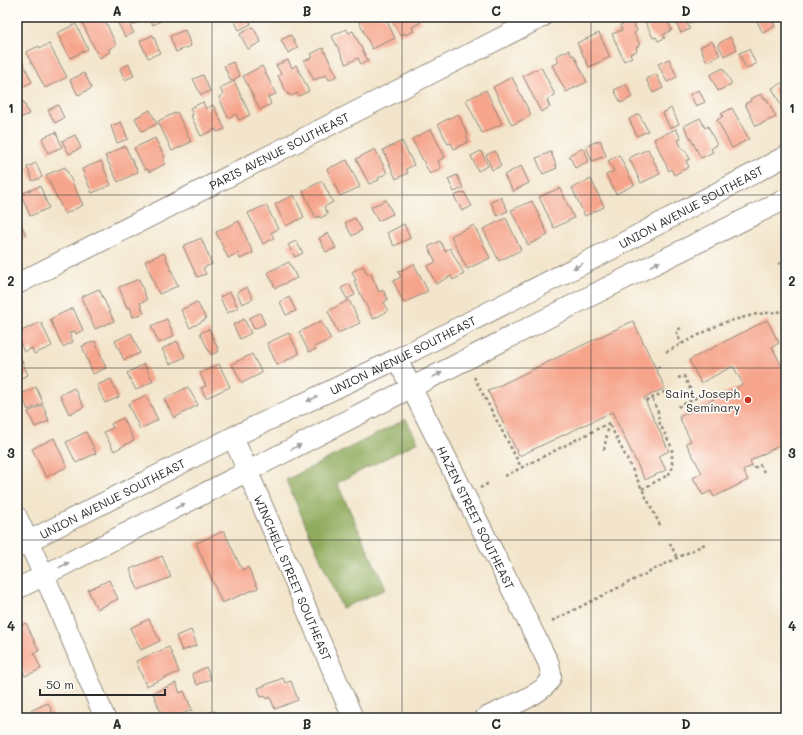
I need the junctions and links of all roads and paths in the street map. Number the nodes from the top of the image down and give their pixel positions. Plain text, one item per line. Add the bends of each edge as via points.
1 (542, 17) edge
2 (786, 156) edge
3 (786, 199) edge
4 (606, 252) junction
5 (778, 263) dead end
6 (786, 265) edge
7 (620, 281) junction
8 (17, 284) edge
9 (784, 311) dead end
10 (681, 328) dead end
11 (681, 344) junction
12 (666, 352) dead end
13 (397, 359) junction
14 (661, 366) dead end
15 (657, 368) dead end
16 (474, 377) dead end
17 (678, 378) dead end
18 (411, 388) junction
19 (668, 390) dead end
20 (652, 398) junction
21 (646, 401) dead end
22 (678, 407) dead end
23 (609, 423) junction
24 (233, 437) junction
25 (782, 446) dead end
26 (604, 450) dead end
27 (786, 454) edge
28 (521, 467) junction
29 (754, 468) dead end
30 (248, 472) junction
31 (764, 472) dead end
32 (505, 476) dead end
33 (642, 489) junction
34 (17, 517) edge
35 (661, 527) dead end
36 (670, 543) dead end
37 (22, 544) edge
38 (705, 544) dead end
39 (677, 558) junction
40 (43, 576) junction
41 (17, 589) edge
42 (552, 621) dead end
43 (105, 718) edge
44 (353, 718) edge
45 (485, 718) edge

1 - 8 street, PARIS AVENUE SOUTHEAST
2 - 4 street, UNION AVENUE SOUTHEAST
7 -> 3 street
4 - 7 street
4 -> 13 street, UNION AVENUE SOUTHEAST
5 - 6 path
18 -> 7 street
9 - 11 path via 757,314 726,322
10 - 11 path via 676,334
11 - 12 path
13 - 18 street, HAZEN STREET SOUTHEAST
13 -> 24 street, UNION AVENUE SOUTHEAST
14 - 15 path
16 - 28 path
17 - 22 path via 684,376 697,398
30 -> 18 street
18 - 45 street, HAZEN STREET SOUTHEAST via 549,664 551,677 539,692
19 - 20 path
20 - 21 path
20 - 33 path via 659,422 672,448 672,470 668,475
23 - 26 path
23 - 28 path
23 - 33 path
24 - 30 street, WINCHELL STREET SOUTHEAST
24 - 37 street, UNION AVENUE SOUTHEAST
25 - 27 path
28 - 32 path
29 - 31 path via 760,465
40 -> 30 street
30 - 44 street, WINCHELL STREET SOUTHEAST
33 - 35 path
34 - 37 street
36 - 39 path
37 - 40 street
38 - 39 path
39 - 42 path
40 - 41 street
40 - 43 street

